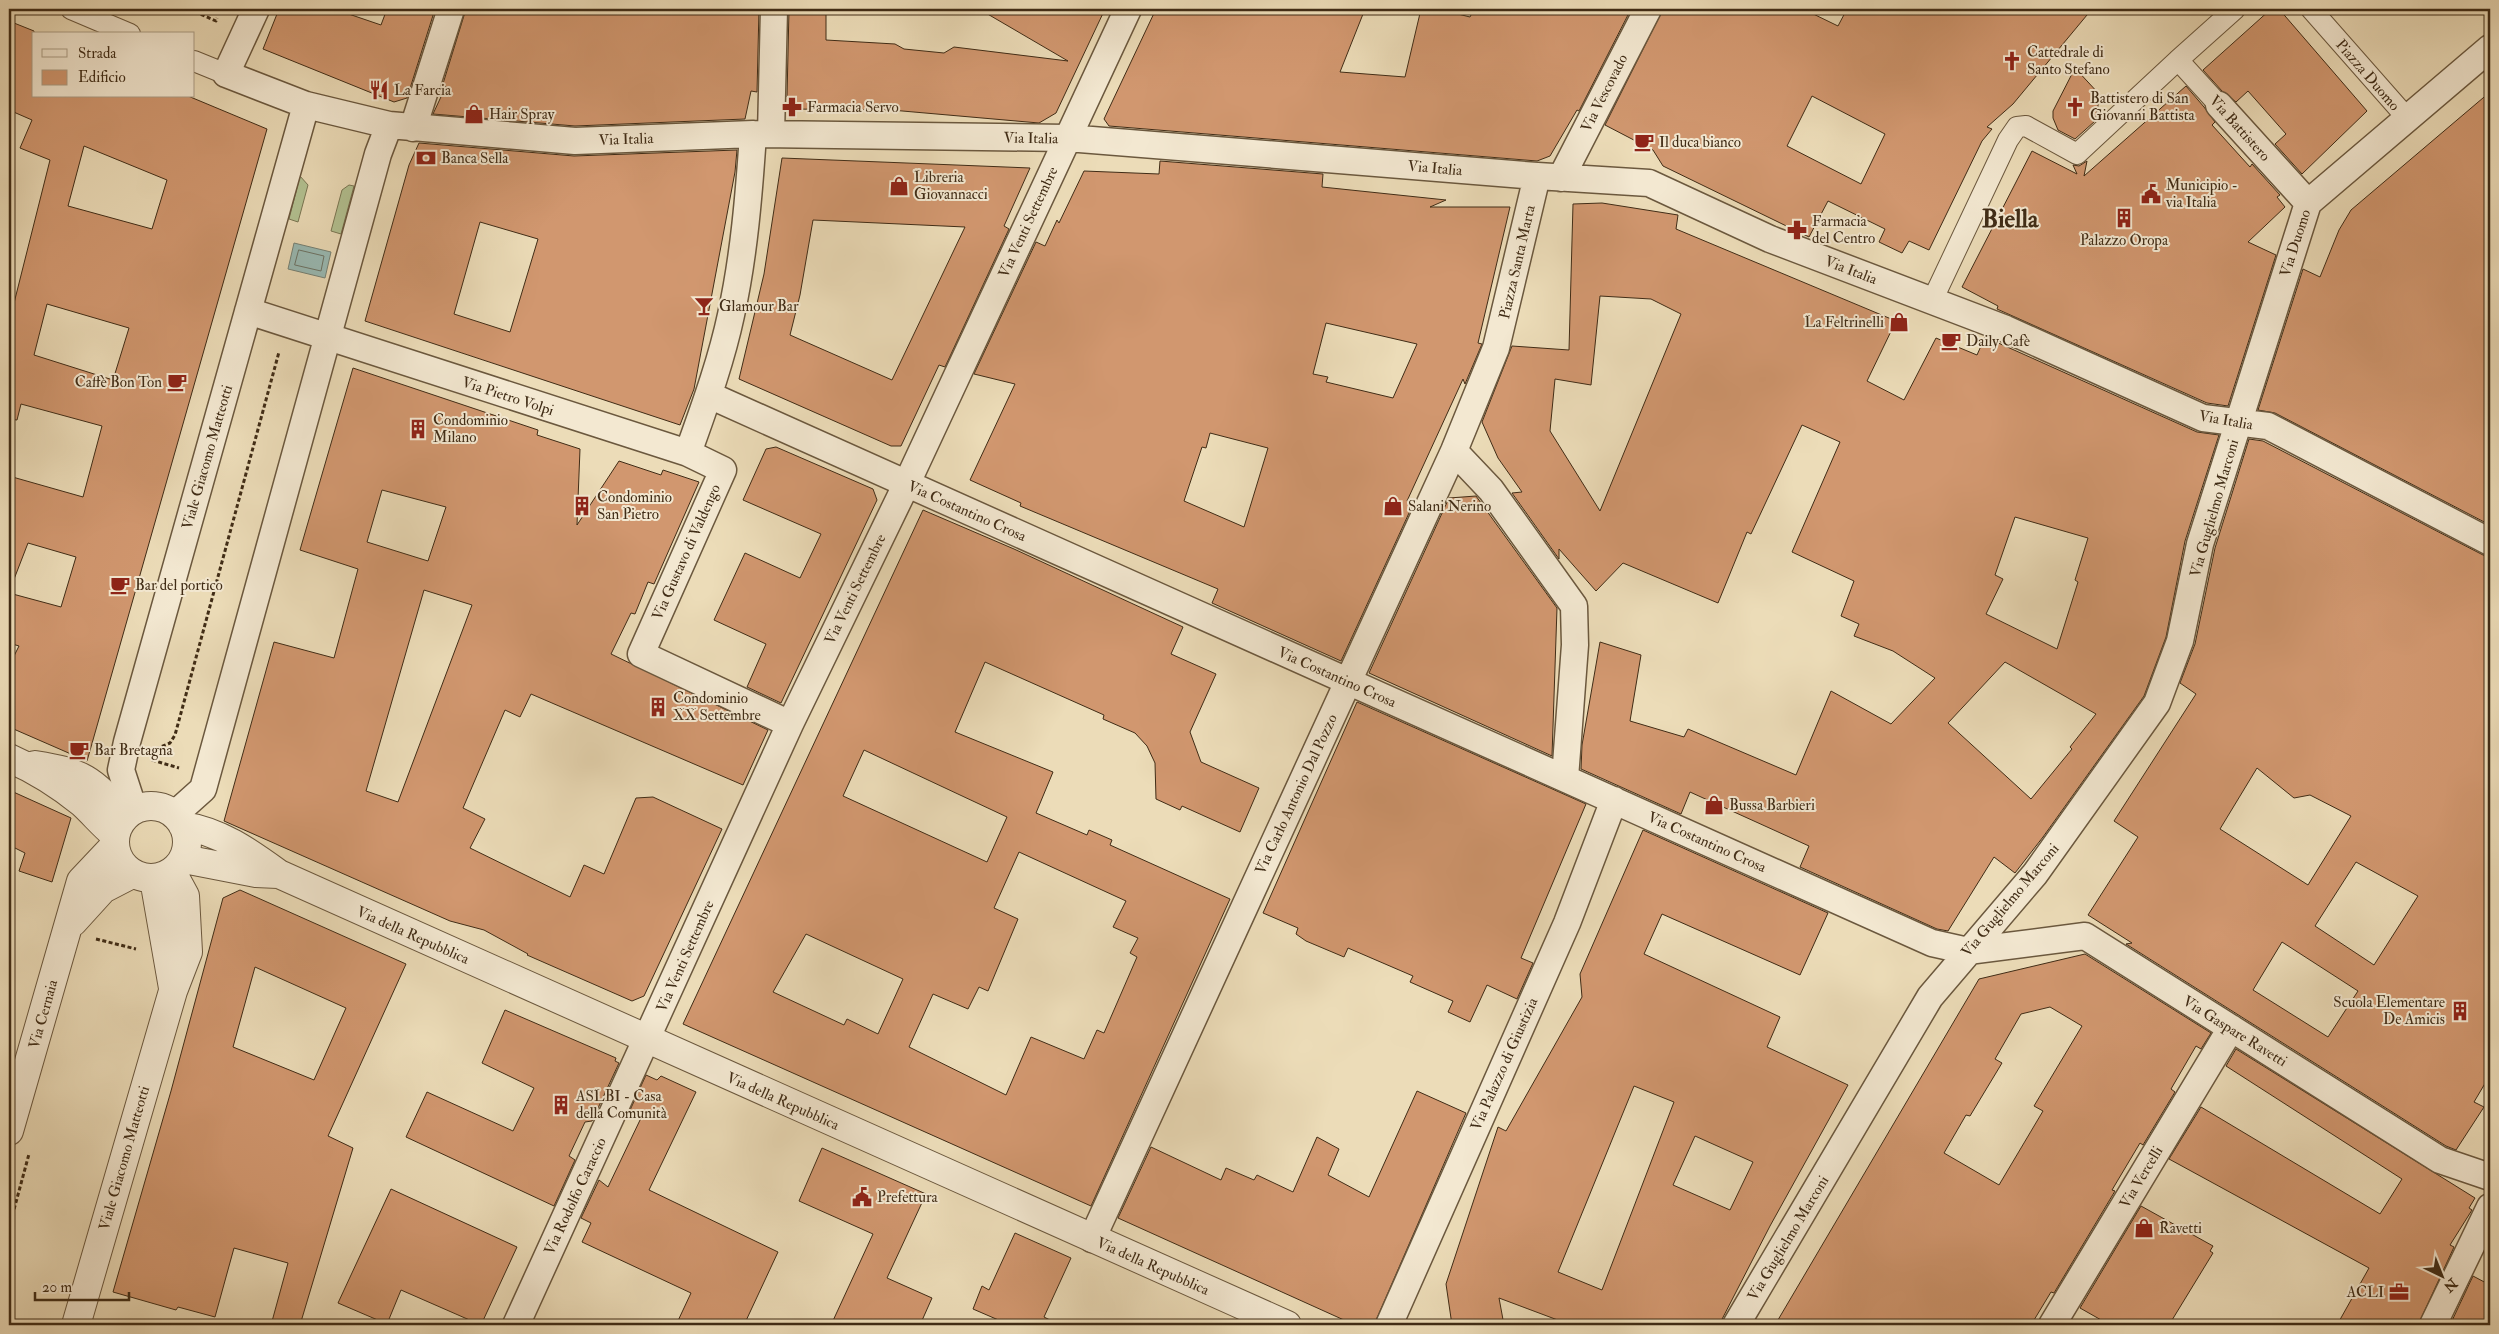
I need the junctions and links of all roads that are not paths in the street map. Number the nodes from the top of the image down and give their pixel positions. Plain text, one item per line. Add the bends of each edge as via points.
1 (71, 9) edge
2 (256, 9) edge
3 (451, 9) edge
4 (774, 9) edge
5 (1128, 9) edge
6 (1648, 9) edge
7 (2235, 9) edge
8 (2311, 9) edge
9 (125, 32) edge
10 (2490, 48) edge
11 (195, 60) edge
12 (2178, 60) junction
13 (226, 74) junction
14 (306, 105) junction
15 (2219, 105) joint
16 (2407, 118) junction
17 (401, 126) junction
18 (762, 134) junction
19 (1068, 138) junction
20 (1549, 177) junction
21 (2308, 203) junction
22 (1932, 301) junction
23 (248, 311) junction
24 (328, 336) junction
25 (1496, 348) joint
26 (708, 395) junction
27 (2238, 424) junction
28 (1454, 451) junction
29 (688, 453) junction
30 (907, 484) junction
31 (2490, 542) edge
32 (1348, 682) junction
33 (790, 724) junction
34 (15, 761) edge
35 (1565, 778) junction
36 (1614, 800) junction
37 (179, 820) junction
38 (122, 827) junction
39 (160, 871) junction
40 (279, 874) junction
41 (78, 932) junction
42 (1968, 950) junction
43 (173, 991) junction
44 (2231, 1028) junction
45 (646, 1040) junction
46 (9, 1131) edge
47 (2490, 1177) edge
48 (2490, 1207) edge
49 (1092, 1238) junction
50 (76, 1325) edge
51 (516, 1325) edge
52 (1287, 1325) edge
53 (1389, 1325) edge
54 (1736, 1325) edge
55 (2052, 1325) edge
56 (2433, 1325) edge

1 - 9 street
2 - 13 street
3 - 17 street
4 - 18 street
5 - 19 street, Via Venti Settembre
6 - 20 street, Via Vescovado
7 - 12 street
8 - 16 street, Piazza Duomo
10 - 16 street, Via Duomo
11 - 13 street
12 - 15 street, Via Battistero
12 - 22 street via 2077,154 2026,126 2017,127
13 - 14 street, Via Italia
14 - 17 street, Via Italia
14 - 23 street, Viale Giacomo Matteotti
15 - 21 street, Via Battistero
16 - 21 street, Via Duomo
17 - 18 street, Via Italia via 575,141
17 - 24 street via 378,154
18 - 19 street, Via Italia
18 - 26 street via 731,316
19 - 20 street, Via Italia
19 - 30 street, Via Venti Settembre
20 - 22 street, Via Italia via 1649,183 1770,239
20 - 25 street, Piazza Santa Marta
21 - 27 street, Via Duomo
22 - 27 street, Via Italia via 2006,329 2203,418
23 - 24 street, Via Pietro Volpi
23 - 38 street, Viale Giacomo Matteotti via 126,747 121,770
24 - 29 street, Via Pietro Volpi
24 - 37 street via 204,789
25 - 28 street, Via Carlo Antonio Dal Pozzo
26 - 29 street
26 - 30 street, Via Costantino Crosa
27 - 31 street, Via Italia via 2268,426
27 - 42 street, Via Guglielmo Marconi via 2200,544 2180,641 2157,703 2035,874
28 - 32 street, Via Carlo Antonio Dal Pozzo
28 - 35 street via 1491,490 1574,606 1575,645
29 - 33 street, Via Gustavo di Valdengo via 723,470 641,654
30 - 32 street, Via Costantino Crosa
30 - 33 street, Via Venti Settembre
32 - 35 street, Via Costantino Crosa
32 - 49 street, Via Carlo Antonio Dal Pozzo
33 - 45 street, Via Venti Settembre
34 - 38 street via 68,770 93,782
35 - 36 street, Via Costantino Crosa
36 - 42 street, Via Costantino Crosa via 1932,943
36 - 53 street, Via Palazzo di Giustizia via 1567,923
37 - 38 street via 155,806
37 - 39 street via 187,842
37 - 40 street, Via della Repubblica via 241,846
38 - 39 street via 123,866
38 - 41 street, Via Cernaia via 81,881
39 - 40 street, Via della Repubblica
39 - 41 street, Via Cernaia via 103,888
39 - 43 street, Viale Giacomo Matteotti
39 - 43 street, Viale Giacomo Matteotti via 185,896 188,952
40 - 45 street, Via della Repubblica
41 - 46 street, Via Cernaia
42 - 44 street, Via Gaspare Ravetti via 2085,936
42 - 54 street, Via Guglielmo Marconi via 1930,997
43 - 50 street, Viale Giacomo Matteotti
44 - 47 street, Via Gaspare Ravetti via 2440,1160
44 - 55 street, Via Vercelli
45 - 49 street, Via della Repubblica
45 - 51 street, Via Rodolfo Caraccio
48 - 56 street
49 - 52 street, Via della Repubblica

